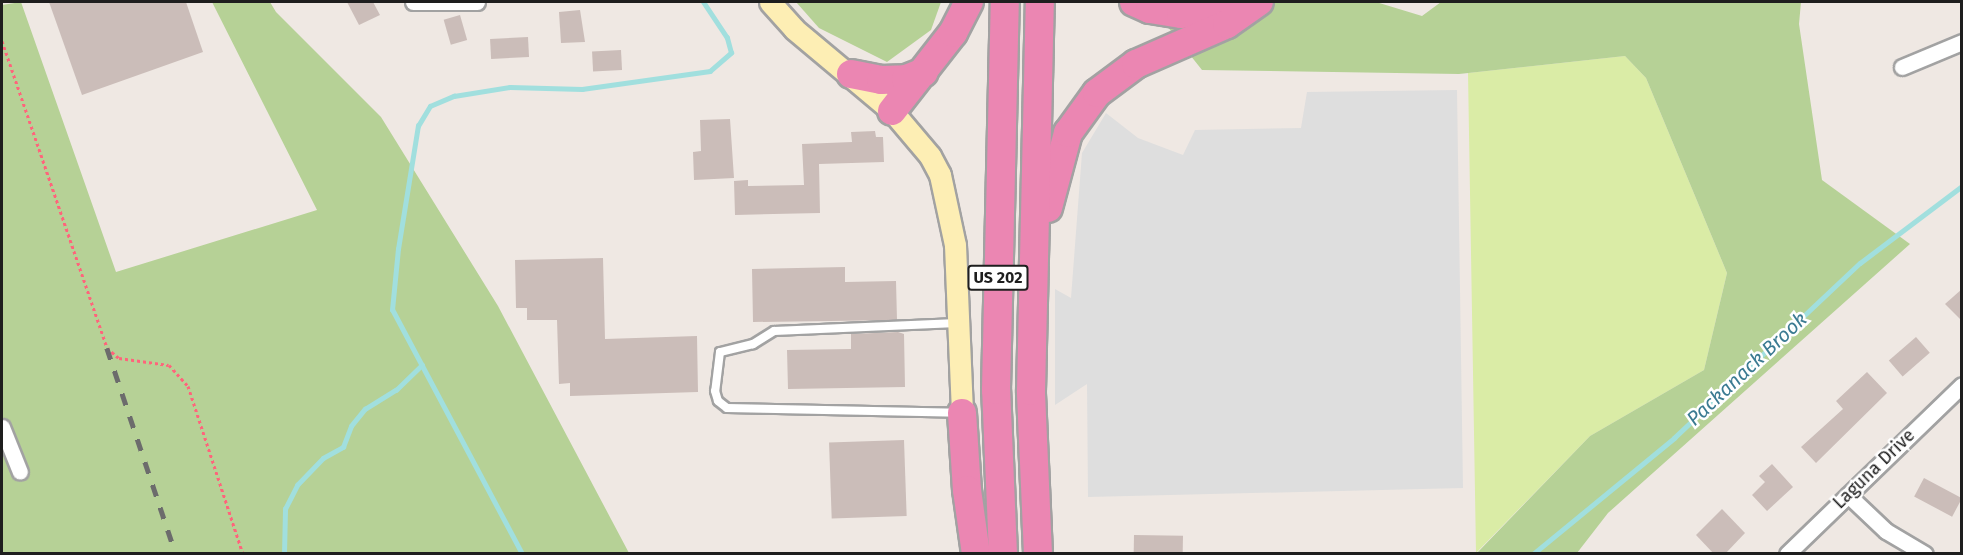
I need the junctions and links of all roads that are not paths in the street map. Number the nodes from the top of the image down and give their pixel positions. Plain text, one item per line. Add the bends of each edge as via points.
1 (477, 2) edge
2 (770, 2) edge
3 (969, 2) edge
4 (1005, 2) edge
5 (1040, 2) edge
6 (1134, 2) edge
7 (1221, 2) edge
8 (1259, 2) edge
9 (417, 3) edge
10 (1962, 42) edge
11 (1902, 67) dead end
12 (924, 72) junction
13 (851, 74) junction
14 (892, 111) junction
15 (1033, 280) junction
16 (958, 323) junction
17 (1962, 385) edge
18 (962, 413) junction
19 (2, 427) edge
20 (20, 472) dead end
21 (1848, 495) junction
22 (976, 554) edge
23 (1003, 554) edge
24 (1038, 554) edge
25 (1787, 554) edge
26 (1925, 554) edge

1 - 9 street
2 - 13 main road via 794,29
3 - 12 highway via 953,33
4 - 23 highway, US 202 via 996,390
5 - 15 highway, US 202
6 - 7 highway via 1181,14
8 - 15 highway via 1227,24 1136,64 1110,81 1087,105 1060,151
10 - 11 street
12 - 13 highway via 889,80
12 - 14 highway
13 - 14 main road
14 - 16 main road via 930,156 947,196 955,245
15 - 24 highway, US 202 via 1032,445
16 - 18 main road
16 - 18 lane via 774,331 753,344 720,352 715,391 727,408
17 - 21 street, Laguna Drive
18 - 22 highway
19 - 20 street
21 - 25 street, Laguna Drive
21 - 26 street via 1886,531

